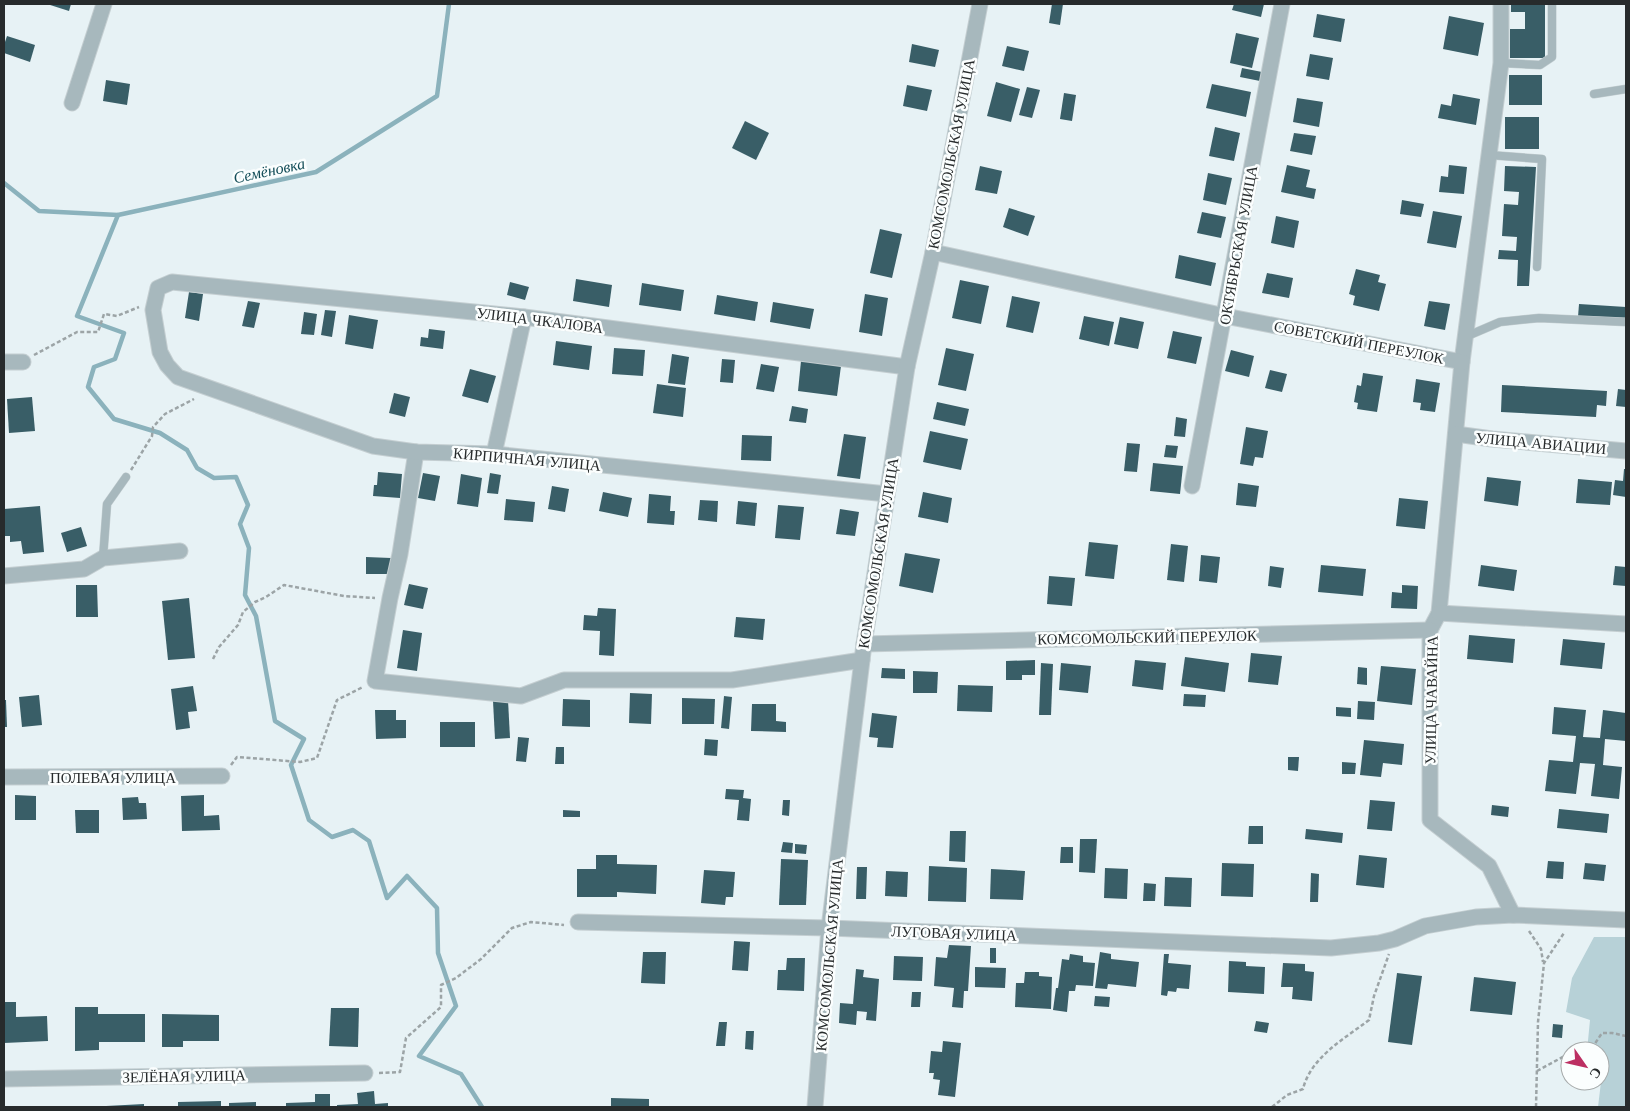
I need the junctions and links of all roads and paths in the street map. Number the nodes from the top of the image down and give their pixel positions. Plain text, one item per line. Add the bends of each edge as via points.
1 (104, 4) edge
2 (980, 4) edge
3 (1282, 4) edge
4 (1501, 4) edge
5 (1552, 4) edge
6 (1501, 63) junction
7 (1626, 89) edge
8 (1594, 94) dead end
9 (72, 103) dead end
10 (1489, 155) junction
11 (933, 252) junction
12 (1537, 267) dead end
13 (155, 302) junction
14 (1225, 316) junction
15 (524, 317) junction
16 (1626, 322) edge
17 (1465, 337) junction
18 (4, 362) edge
19 (23, 362) joint
20 (1462, 362) junction
21 (907, 367) junction
22 (212, 389) junction
23 (1456, 434) junction
24 (1626, 451) edge
25 (416, 452) junction
26 (494, 454) junction
27 (126, 477) joint
28 (1192, 486) dead end
29 (887, 494) junction
30 (180, 551) dead end
31 (103, 558) junction
32 (4, 576) edge
33 (390, 598) junction
34 (1439, 613) junction
35 (1626, 624) edge
36 (1430, 630) junction
37 (864, 644) junction
38 (212, 659) dead end
39 (862, 660) junction
40 (375, 681) junction
41 (222, 776) joint
42 (4, 777) edge
43 (1513, 915) junction
44 (1583, 918) junction
45 (1626, 920) edge
46 (578, 922) joint
47 (829, 928) junction
48 (1395, 939) junction
49 (1544, 963) junction
50 (1626, 1036) edge
51 (1597, 1041) edge
52 (1560, 1059) edge
53 (1537, 1072) junction
54 (365, 1074) joint
55 (4, 1079) edge
56 (815, 1107) edge
57 (1272, 1107) edge
58 (1536, 1107) edge

1 - 9 street
2 - 11 street, КОМСОМОЛЬСКАЯ УЛИЦА
3 - 14 street, ОКТЯБРЬСКАЯ УЛИЦА
4 - 6 street, СОВЕТСКИЙ ПЕРЕУЛОК
5 - 6 lane via 1552,57 1540,65
6 - 10 street, СОВЕТСКИЙ ПЕРЕУЛОК
7 - 8 lane
10 - 12 lane via 1542,160
10 - 17 street, СОВЕТСКИЙ ПЕРЕУЛОК
11 - 14 street, СОВЕТСКИЙ ПЕРЕУЛОК
11 - 21 street, КОМСОМОЛЬСКАЯ УЛИЦА
13 - 15 street, УЛИЦА ЧКАЛОВА via 158,288 172,282
13 - 19 path via 117,316 104,314 98,332 77,332
13 - 22 street, КИРПИЧНАЯ УЛИЦА via 153,310 160,352 167,365 178,377
14 - 20 street, СОВЕТСКИЙ ПЕРЕУЛОК
14 - 28 street, ОКТЯБРЬСКАЯ УЛИЦА
15 - 21 street, УЛИЦА ЧКАЛОВА
15 - 26 street
16 - 17 lane via 1539,318 1500,322
17 - 20 street, СОВЕТСКИЙ ПЕРЕУЛОК
18 - 19 street
20 - 23 street, УЛИЦА ЧАВАЙНА
21 - 29 street, КОМСОМОЛЬСКАЯ УЛИЦА
22 - 25 street, КИРПИЧНАЯ УЛИЦА via 373,446
22 - 27 path via 165,414 153,427 152,436
23 - 24 street, УЛИЦА АВИАЦИИ
23 - 34 street, УЛИЦА ЧАВАЙНА
25 - 26 street, КИРПИЧНАЯ УЛИЦА
25 - 33 street
26 - 29 street, КИРПИЧНАЯ УЛИЦА
27 - 31 lane via 107,504
29 - 37 street, КОМСОМОЛЬСКАЯ УЛИЦА
30 - 31 street
31 - 32 street via 84,569
33 - 38 path via 344,596 284,585 243,612 238,625
33 - 40 street
34 - 35 street
34 - 36 street, УЛИЦА ЧАВАЙНА
36 - 37 street, КОМСОМОЛЬСКИЙ ПЕРЕУЛОК
36 - 43 street, УЛИЦА ЧАВАЙНА via 1430,820 1489,866
37 - 39 street, КОМСОМОЛЬСКАЯ УЛИЦА
39 - 40 street via 732,680 564,680 522,696
39 - 47 street, КОМСОМОЛЬСКАЯ УЛИЦА
40 - 41 path via 337,700 317,758 287,762 237,757
41 - 42 street, ПОЛЕВАЯ УЛИЦА
43 - 44 street, ЛУГОВАЯ УЛИЦА
43 - 48 street, ЛУГОВАЯ УЛИЦА via 1476,917 1425,926
43 - 49 path via 1532,933
44 - 45 street, ЛУГОВАЯ УЛИЦА
44 - 49 path via 1561,935
46 - 47 street, ЛУГОВАЯ УЛИЦА
46 - 54 path via 565,925 531,922 512,928 481,959 441,985 441,1007 406,1038 400,1072
47 - 48 street, ЛУГОВАЯ УЛИЦА via 1330,948
47 - 56 street, КОМСОМОЛЬСКАЯ УЛИЦА
48 - 57 path via 1374,996 1369,1020 1318,1060 1302,1089 1287,1095
49 - 53 path
50 - 51 path via 1602,1033
52 - 53 path
53 - 58 path
54 - 55 street, ЗЕЛЁНАЯ УЛИЦА

